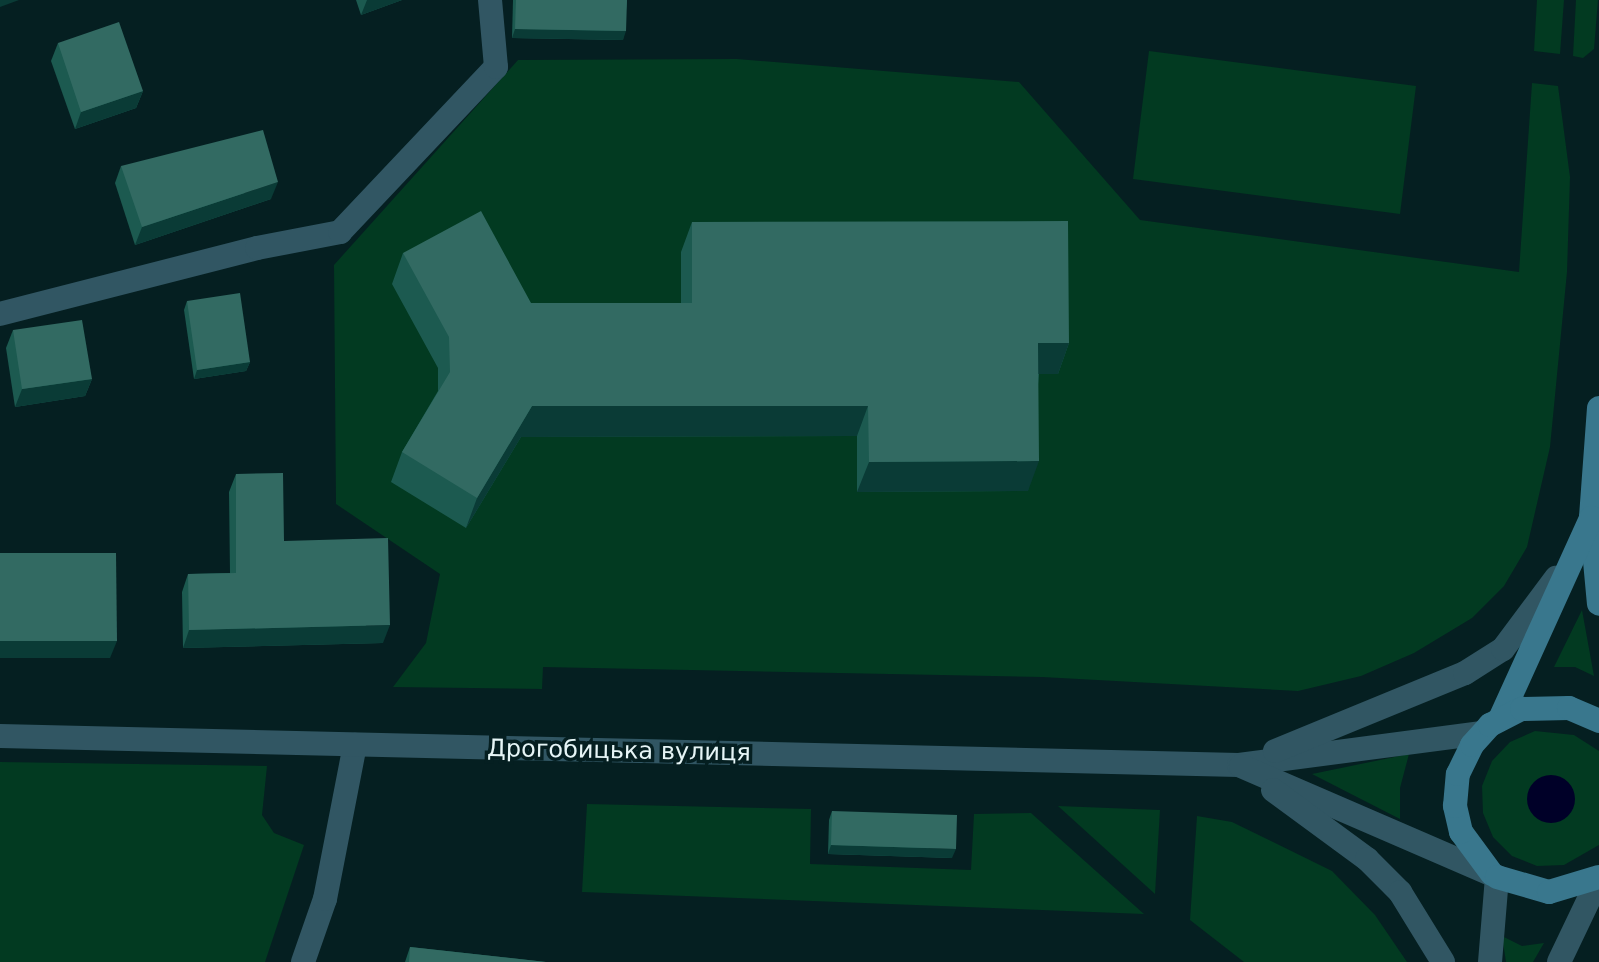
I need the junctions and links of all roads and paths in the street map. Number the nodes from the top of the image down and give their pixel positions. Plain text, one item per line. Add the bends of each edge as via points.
1 (490, 0) edge
2 (0, 314) edge
3 (1599, 408) edge
4 (1591, 518) junction
5 (1599, 544) edge
6 (1599, 604) edge
7 (1599, 721) edge
8 (1491, 726) junction
9 (0, 736) edge
10 (355, 745) junction
11 (1239, 765) junction
12 (1495, 875) junction
13 (1599, 877) edge
14 (303, 962) edge
15 (1443, 962) edge
16 (1490, 962) edge
17 (1559, 962) edge

1 - 2 street via 496,67 340,232
3 - 4 main road
4 - 5 main road
4 - 6 main road
4 - 8 main road
4 - 11 street via 1546,596 1503,649 1404,701
7 - 8 main road via 1545,705
8 - 11 street
8 - 12 main road via 1464,759 1455,806 1461,832
9 - 10 street, Дрогобицька вулиця
10 - 11 street, Дрогобицька вулиця
10 - 14 street via 328,884
11 - 12 street
11 - 15 street via 1367,859 1400,892
12 - 13 main road via 1549,892
12 - 16 street
13 - 17 street

